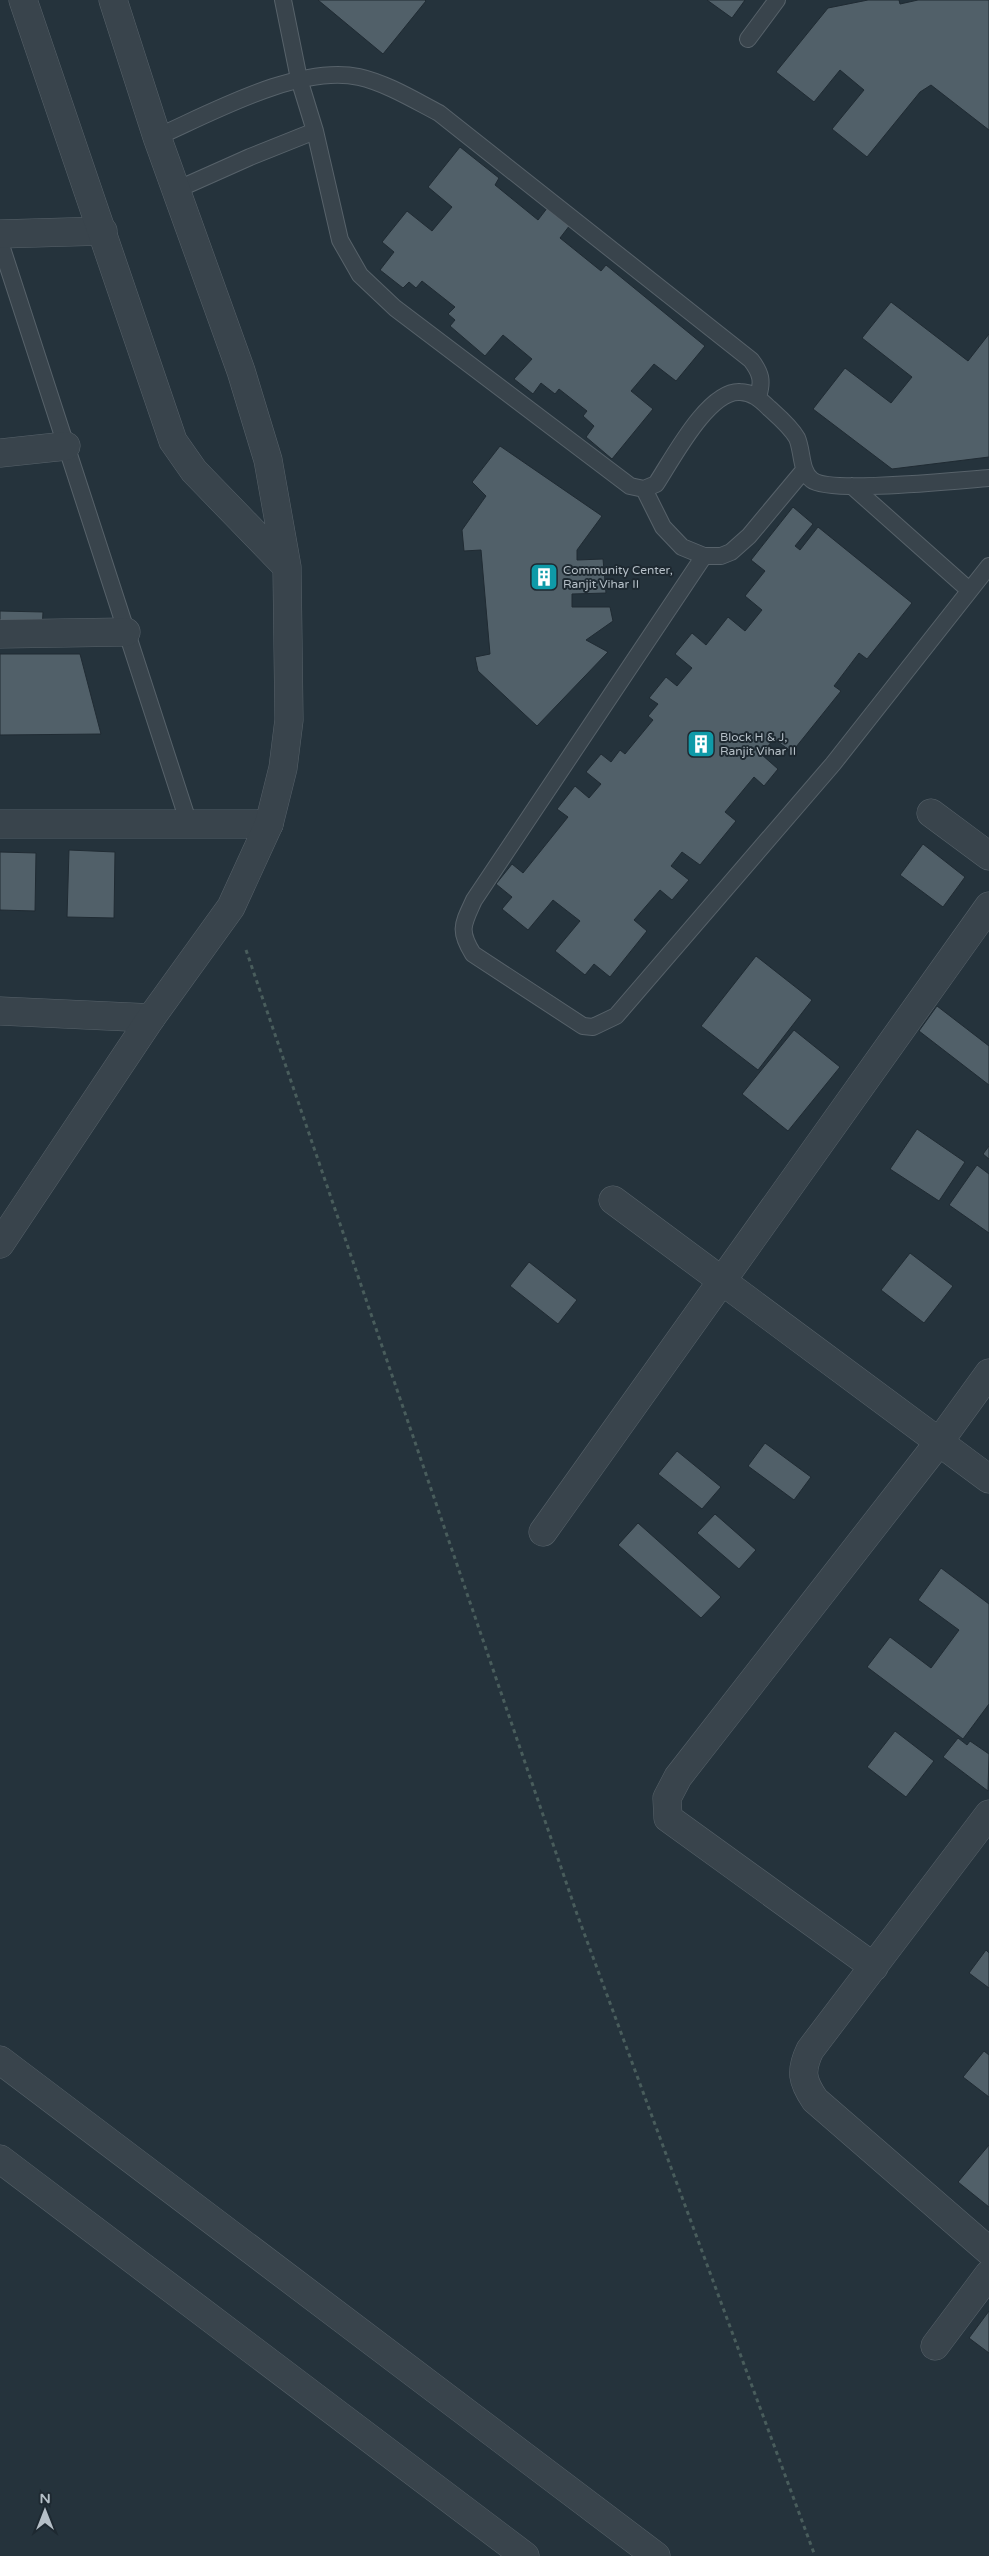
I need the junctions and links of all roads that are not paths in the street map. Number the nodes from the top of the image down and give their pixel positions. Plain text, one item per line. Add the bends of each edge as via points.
1 (23, 0) edge
2 (113, 0) edge
3 (283, 0) edge
4 (778, 0) edge
5 (748, 39) dead end
6 (299, 79) junction
7 (315, 131) junction
8 (157, 137) junction
9 (176, 190) junction
10 (103, 231) junction
11 (0, 234) edge
12 (0, 242) edge
13 (758, 397) junction
14 (66, 446) junction
15 (0, 453) edge
16 (804, 470) junction
17 (989, 478) edge
18 (852, 486) junction
19 (644, 489) junction
20 (704, 556) junction
21 (989, 566) edge
22 (287, 568) junction
23 (968, 590) junction
24 (126, 632) junction
25 (0, 634) edge
26 (931, 813) dead end
27 (0, 824) edge
28 (189, 824) junction
29 (269, 824) junction
30 (989, 856) edge
31 (989, 906) edge
32 (0, 1011) edge
33 (152, 1018) junction
34 (613, 1200) dead end
35 (8, 1222) edge
36 (0, 1244) edge
37 (722, 1281) junction
38 (989, 1373) edge
39 (939, 1442) junction
40 (989, 1479) edge
41 (543, 1532) dead end
42 (989, 1814) edge
43 (874, 1967) junction
44 (0, 2060) edge
45 (0, 2159) edge
46 (989, 2251) edge
47 (989, 2274) edge
48 (935, 2346) dead end
49 (525, 2556) edge
50 (656, 2556) edge

1 - 10 street
2 - 8 street
3 - 6 lane
4 - 5 lane
6 - 7 lane
6 - 8 lane
6 - 13 lane via 330,75 359,77 439,113 751,360 759,371 762,384
7 - 9 lane
7 - 19 lane via 340,240 360,276 395,308 630,486
8 - 9 street
9 - 22 street via 241,371 268,460
10 - 11 street
10 - 22 street via 173,441 194,471
12 - 14 lane
13 - 16 lane via 794,433
13 - 19 lane via 739,391 708,407 656,484
14 - 15 street
14 - 24 lane
16 - 18 lane via 812,481
16 - 20 lane via 749,536 731,552 722,556
17 - 18 lane
18 - 23 lane
19 - 20 lane via 663,527 682,547
20 - 23 lane via 474,900 462,925 464,940 473,954 583,1026 592,1027 616,1016 833,764
21 - 23 lane
22 - 29 street via 289,720 283,768
24 - 25 street
24 - 28 lane
26 - 30 street
27 - 28 street
28 - 29 street
29 - 33 street via 231,907
31 - 37 street
32 - 33 street
33 - 35 street
34 - 37 street
35 - 36 street
37 - 39 street
37 - 41 street
38 - 39 street
39 - 40 street
39 - 43 street via 678,1777 667,1798 668,1818
42 - 43 street
43 - 46 street via 810,2050 804,2064 804,2085 815,2100
44 - 50 street
45 - 49 street
47 - 48 street

